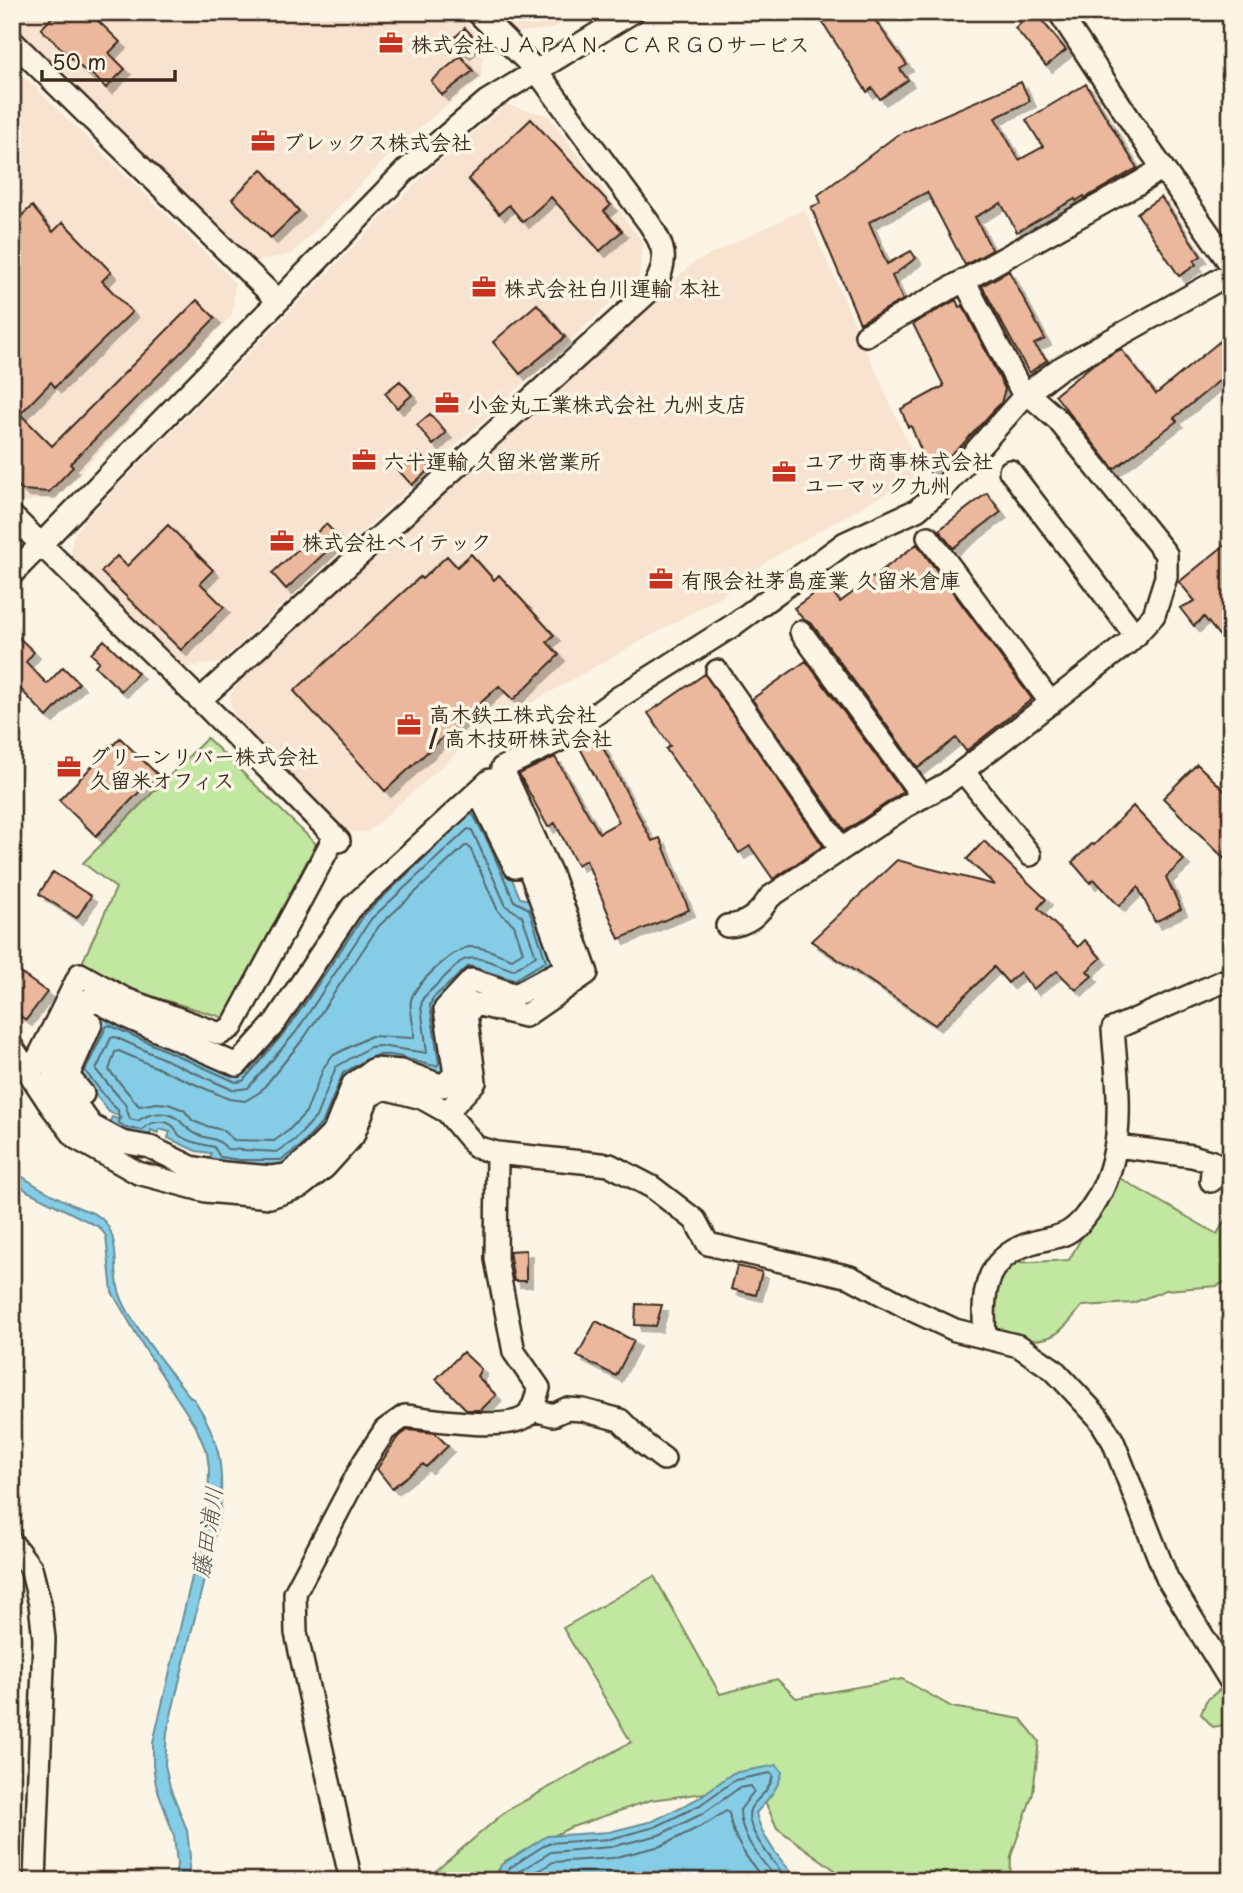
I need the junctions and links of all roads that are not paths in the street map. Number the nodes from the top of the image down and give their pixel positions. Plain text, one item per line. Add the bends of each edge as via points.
1 (477, 12) edge
2 (633, 12) edge
3 (1059, 12) edge
4 (12, 41) edge
5 (536, 70) junction
6 (1163, 168) junction
7 (1231, 265) edge
8 (1231, 273) edge
9 (964, 280) junction
10 (278, 301) junction
11 (866, 335) dead end
12 (1026, 395) junction
13 (1010, 471) dead end
14 (12, 516) edge
15 (928, 537) dead end
16 (42, 545) junction
17 (12, 574) edge
18 (801, 632) dead end
19 (1136, 636) junction
20 (718, 671) dead end
21 (200, 700) junction
22 (1051, 703) junction
23 (963, 771) junction
24 (477, 791) junction
25 (923, 797) junction
26 (841, 849) junction
27 (1030, 855) dead end
28 (526, 896) dead end
29 (727, 926) dead end
30 (1231, 978) edge
31 (101, 1003) junction
32 (12, 1047) edge
33 (30, 1074) junction
34 (447, 1112) junction
35 (115, 1124) dead end
36 (1117, 1146) junction
37 (496, 1153) junction
38 (1211, 1181) dead end
39 (985, 1336) junction
40 (531, 1409) junction
41 (664, 1459) dead end
42 (12, 1543) edge
43 (1231, 1682) edge
44 (35, 1881) edge
45 (351, 1881) edge

1 - 5 street
2 - 5 street
3 - 6 street
4 - 10 street
5 - 10 street via 487,101 405,171
5 - 21 street via 659,237 665,257 662,273 654,286
6 - 7 street
6 - 9 street
8 - 12 street via 1059,369
9 - 11 street
9 - 12 street
10 - 16 street
12 - 19 street via 1058,420 1166,554 1166,578 1154,615
12 - 34 street via 943,488 916,510 845,543 732,626 558,741 502,768 552,876 587,974 525,1016 476,1004 466,1014 475,1082
13 - 19 street
14 - 16 street
15 - 22 street
16 - 17 street
16 - 21 street
18 - 25 street
19 - 22 street
20 - 26 street
21 - 33 street via 337,839 232,1027 220,1034 125,999 80,974
22 - 23 street
23 - 25 street
23 - 27 street
24 - 28 street
24 - 31 street via 352,907 274,1024 237,1065
24 - 31 street via 490,780 516,833 566,968 516,995 472,981 445,1009 455,1074 443,1086 401,1071 374,1069 353,1084 334,1132 287,1175 191,1167 92,1126 53,1074 90,998
25 - 26 street
26 - 29 street via 770,897 760,912 742,925
30 - 36 street via 1113,1028
31 - 35 street via 68,1076 95,1110
32 - 33 street
33 - 34 street via 76,1138 138,1173 206,1191 270,1197 300,1187 325,1167 353,1136 368,1097 384,1088 422,1098
34 - 37 street via 476,1147
36 - 38 street via 1213,1162
36 - 39 street via 1105,1184 1084,1218 1066,1235 1027,1244 1007,1255 993,1270 984,1290
37 - 39 street via 610,1165 652,1187 695,1220 708,1244 850,1277 944,1325
37 - 40 street via 496,1259 514,1352 539,1388
39 - 43 street via 1019,1346 1054,1370 1098,1417 1113,1441 1167,1578
40 - 41 street via 553,1415 566,1409 583,1410 620,1420
40 - 45 street via 517,1422 470,1424 405,1416 386,1430 364,1462 295,1593 296,1633
42 - 44 street via 31,1568 44,1639

